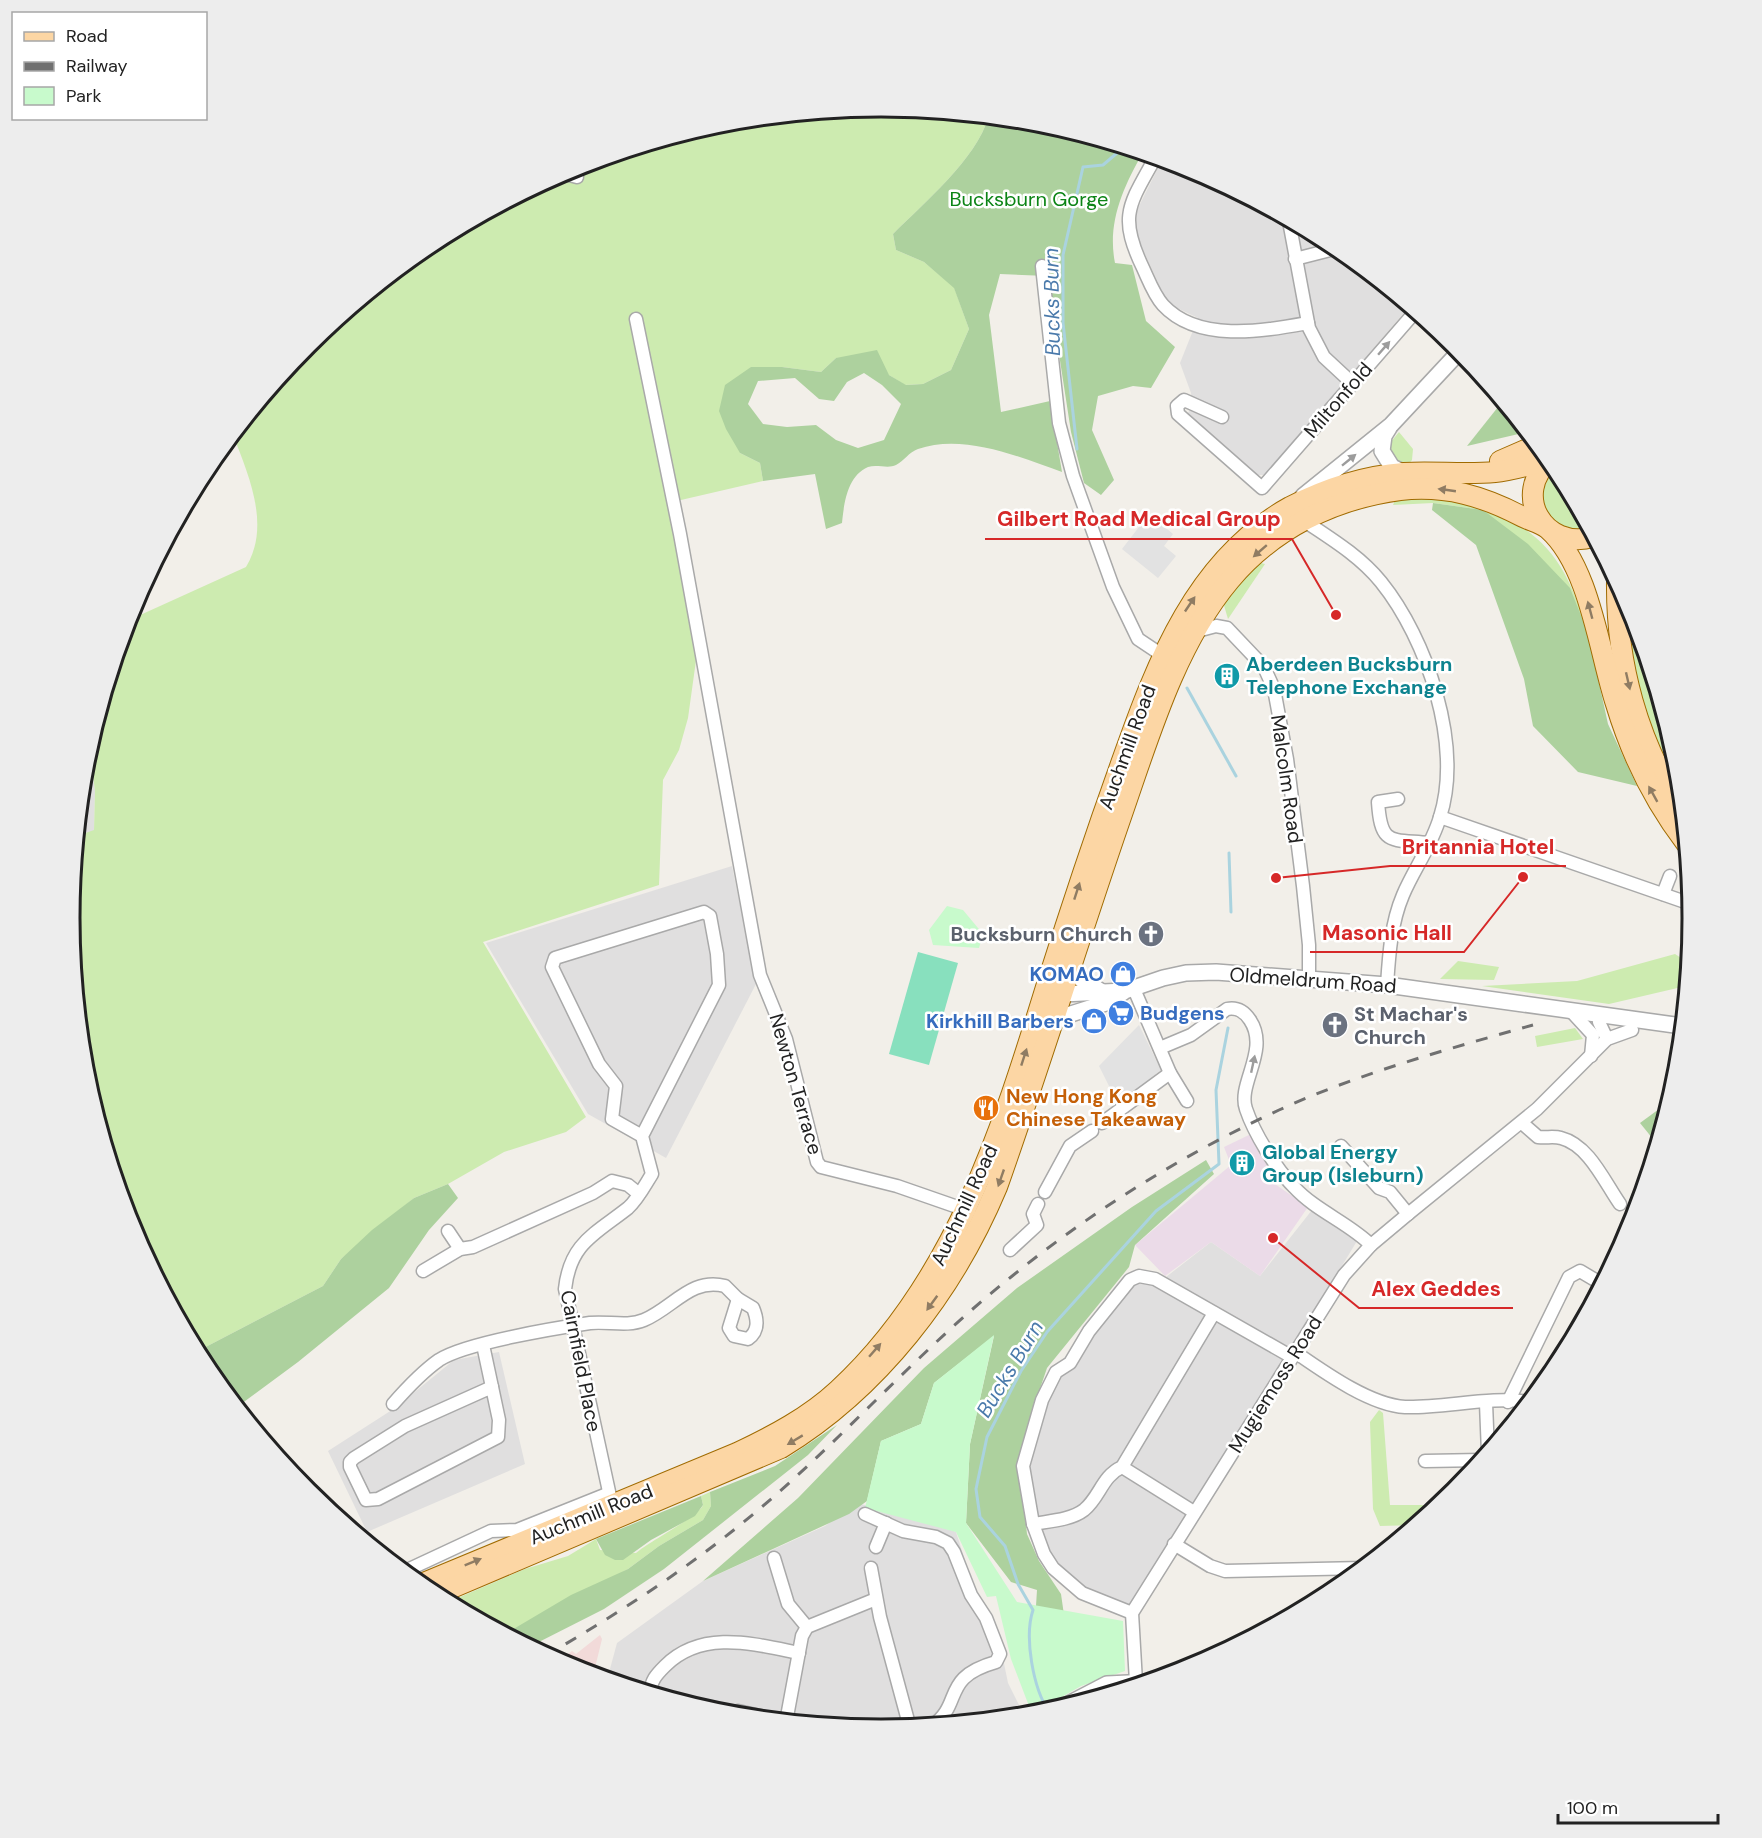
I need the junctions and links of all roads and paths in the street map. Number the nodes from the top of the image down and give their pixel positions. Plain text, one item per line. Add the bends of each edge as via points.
1 (1151, 165) edge
2 (1290, 230) edge
3 (1324, 252) edge
4 (1295, 259) junction
5 (1042, 267) dead end
6 (1410, 317) edge
7 (636, 319) dead end
8 (1308, 323) junction
9 (1454, 358) edge
10 (1352, 383) junction
11 (1222, 417) dead end
12 (1391, 425) junction
13 (1529, 449) edge
14 (1539, 462) edge
15 (1543, 469) edge
16 (1430, 472) junction
17 (1405, 473) junction
18 (1295, 515) junction
19 (1546, 528) junction
20 (1585, 538) edge
21 (1618, 605) edge
22 (1197, 631) junction
23 (1161, 655) junction
24 (1179, 667) junction
25 (1672, 794) edge
26 (1398, 800) dead end
27 (1440, 817) junction
28 (1678, 831) edge
29 (1429, 843) junction
30 (1670, 876) dead end
31 (1663, 894) junction
32 (1682, 900) edge
33 (1072, 964) junction
34 (1309, 977) junction
35 (1387, 985) junction
36 (1129, 990) junction
37 (1101, 992) junction
38 (1063, 994) junction
39 (1570, 1010) junction
40 (1047, 1013) junction
41 (1599, 1022) dead end
42 (1676, 1025) edge
43 (1632, 1030) dead end
44 (1608, 1040) junction
45 (1160, 1048) junction
46 (1590, 1058) junction
47 (1170, 1073) junction
48 (1186, 1101) dead end
49 (1522, 1123) junction
50 (642, 1136) junction
51 (1341, 1146) dead end
52 (1045, 1192) dead end
53 (639, 1194) junction
54 (1038, 1204) dead end
55 (1620, 1204) dead end
56 (965, 1210) junction
57 (1408, 1214) junction
58 (984, 1218) junction
59 (448, 1231) dead end
60 (1371, 1245) junction
61 (460, 1248) junction
62 (1010, 1250) dead end
63 (423, 1271) dead end
64 (1596, 1280) edge
65 (738, 1299) dead end
66 (1214, 1313) junction
67 (571, 1326) junction
68 (483, 1344) junction
69 (1293, 1354) junction
70 (492, 1387) junction
71 (1508, 1402) junction
72 (1520, 1402) edge
73 (1486, 1403) junction
74 (393, 1404) dead end
75 (1488, 1443) edge
76 (1472, 1460) edge
77 (1425, 1461) dead end
78 (1122, 1467) junction
79 (612, 1507) junction
80 (1194, 1512) junction
81 (865, 1514) dead end
82 (886, 1522) junction
83 (1033, 1524) junction
84 (1174, 1544) junction
85 (876, 1547) dead end
86 (774, 1558) dead end
87 (412, 1568) edge
88 (871, 1568) dead end
89 (1350, 1568) edge
90 (430, 1581) edge
91 (444, 1590) edge
92 (876, 1599) junction
93 (1132, 1613) junction
94 (807, 1627) junction
95 (800, 1653) junction
96 (1143, 1676) edge
97 (1121, 1683) edge
98 (653, 1687) edge
99 (1092, 1692) edge
100 (787, 1715) edge
101 (941, 1718) edge
102 (908, 1719) edge

1 - 8 street via 1132,199 1128,220 1138,258 1163,306 1182,318 1224,331 1261,331
2 - 4 street
3 - 4 street
4 - 8 street
5 - 23 street via 1059,423 1073,476 1113,587 1138,639
10 -> 6 street, Miltonfold
7 - 56 street, Newton Terrace via 680,534 760,975 786,1039 819,1164
8 - 10 street via 1324,357
9 - 12 street
10 - 11 street, Miltonfold via 1262,488 1178,414 1177,406 1184,400
12 - 17 street via 1384,436 1382,451 1392,467
18 -> 12 street
13 - 16 main road via 1497,463
14 - 16 main road, Auchmill Road via 1492,472
15 - 19 main road via 1536,478 1533,493 1537,515
16 - 17 main road, Auchmill Road
17 - 18 main road, Auchmill Road via 1334,488
19 -> 18 main road, Auchmill Road via 1492,501 1432,488 1365,497
18 -> 22 main road, Auchmill Road via 1240,568
23 -> 18 main road, Auchmill Road via 1185,612 1237,548
18 - 27 street via 1337,543 1380,580 1416,637 1435,692 1447,760
19 - 20 main road, Auchmill Road via 1568,539
28 -> 19 main road via 1656,800 1629,742 1580,575
21 -> 25 main road via 1619,634 1636,712
22 - 24 main road, Auchmill Road
22 - 34 street, Malcolm Road via 1221,626 1235,635 1264,667 1274,689 1287,759 1309,945
23 - 24 street
40 -> 23 main road, Auchmill Road via 1091,848
24 - 33 main road, Auchmill Road via 1141,757
26 - 29 street via 1378,802 1385,835 1392,840
27 - 29 street
27 - 31 street
29 - 35 street via 1396,914
30 - 31 street
31 - 32 street
33 - 37 street via 1081,979
33 - 38 main road, Auchmill Road
34 - 35 street, Oldmeldrum Road
34 - 36 street, Oldmeldrum Road via 1186,973
35 - 39 street, Oldmeldrum Road
36 - 37 street, Oldmeldrum Road
36 - 40 street, Oldmeldrum Road via 1109,1002
36 - 45 street
37 - 38 street, Oldmeldrum Road
38 - 40 main road, Auchmill Road
39 - 42 street, Oldmeldrum Road
39 - 46 street via 1593,1035
56 -> 40 main road, Auchmill Road
40 -> 58 main road, Auchmill Road via 997,1188
41 - 44 street
43 - 44 street, Mugiemoss Road
44 - 46 street, Mugiemoss Road
45 - 47 street
60 -> 45 street via 1294,1188 1255,1131 1244,1106 1256,1040 1246,1015 1239,1009 1227,1009 1191,1035
46 - 49 street, Mugiemoss Road
47 - 48 street
47 - 52 street via 1070,1146
49 - 55 street via 1538,1137 1559,1137 1588,1156
49 - 57 street, Mugiemoss Road
50 - 50 street via 718,986 717,954 708,913 567,954 552,962 599,1064 616,1086 612,1119
50 - 53 street, Cairnfield Place via 652,1174
51 - 57 street
53 - 61 street via 628,1185 612,1181 473,1246
53 - 67 street, Cairnfield Place via 574,1254 564,1289
54 - 62 street via 1034,1214 1037,1225
56 - 58 street, Newton Terrace
79 -> 56 main road, Auchmill Road via 770,1437 837,1391 875,1352 921,1292
57 - 60 street, Mugiemoss Road
58 -> 79 main road, Auchmill Road via 915,1327 885,1362 810,1430 770,1453
59 - 61 street
60 - 69 street, Mugiemoss Road via 1344,1275
61 - 63 street
64 - 71 street via 1580,1271 1569,1277
65 - 67 street via 725,1286 701,1284 644,1320
66 - 69 street
66 - 78 street
66 - 83 street via 1149,1277 1133,1278 1114,1298 1070,1363 1056,1372 1044,1393 1023,1466
67 - 68 street
67 - 79 street, Cairnfield Place
68 - 70 street
68 - 74 street via 439,1360
69 - 73 street via 1380,1402 1404,1407
69 - 80 street, Mugiemoss Road
70 - 70 street via 405,1426 354,1458 350,1467 366,1500 378,1499 498,1437 499,1420
71 - 72 street
71 - 73 street
73 - 75 street
76 - 77 street
78 - 80 street
78 - 83 street via 1111,1472 1083,1511
79 - 87 street, Auchmill Road via 517,1530 491,1531
90 -> 79 main road, Auchmill Road
79 - 91 main road, Auchmill Road
80 - 84 street, Mugiemoss Road
81 - 82 street
82 - 85 street
82 - 101 street via 903,1531 941,1538 951,1546 1000,1654 998,1661 961,1678
83 - 93 street via 1044,1554 1061,1577 1082,1593
84 - 89 street via 1225,1571
84 - 93 street, Mugiemoss Road
86 - 94 street via 791,1612
88 - 92 street
92 - 94 street
92 - 102 street
93 - 96 street
94 - 95 street
95 - 98 street via 746,1643 695,1645 655,1675
95 - 100 street
97 - 99 street via 1107,1684

